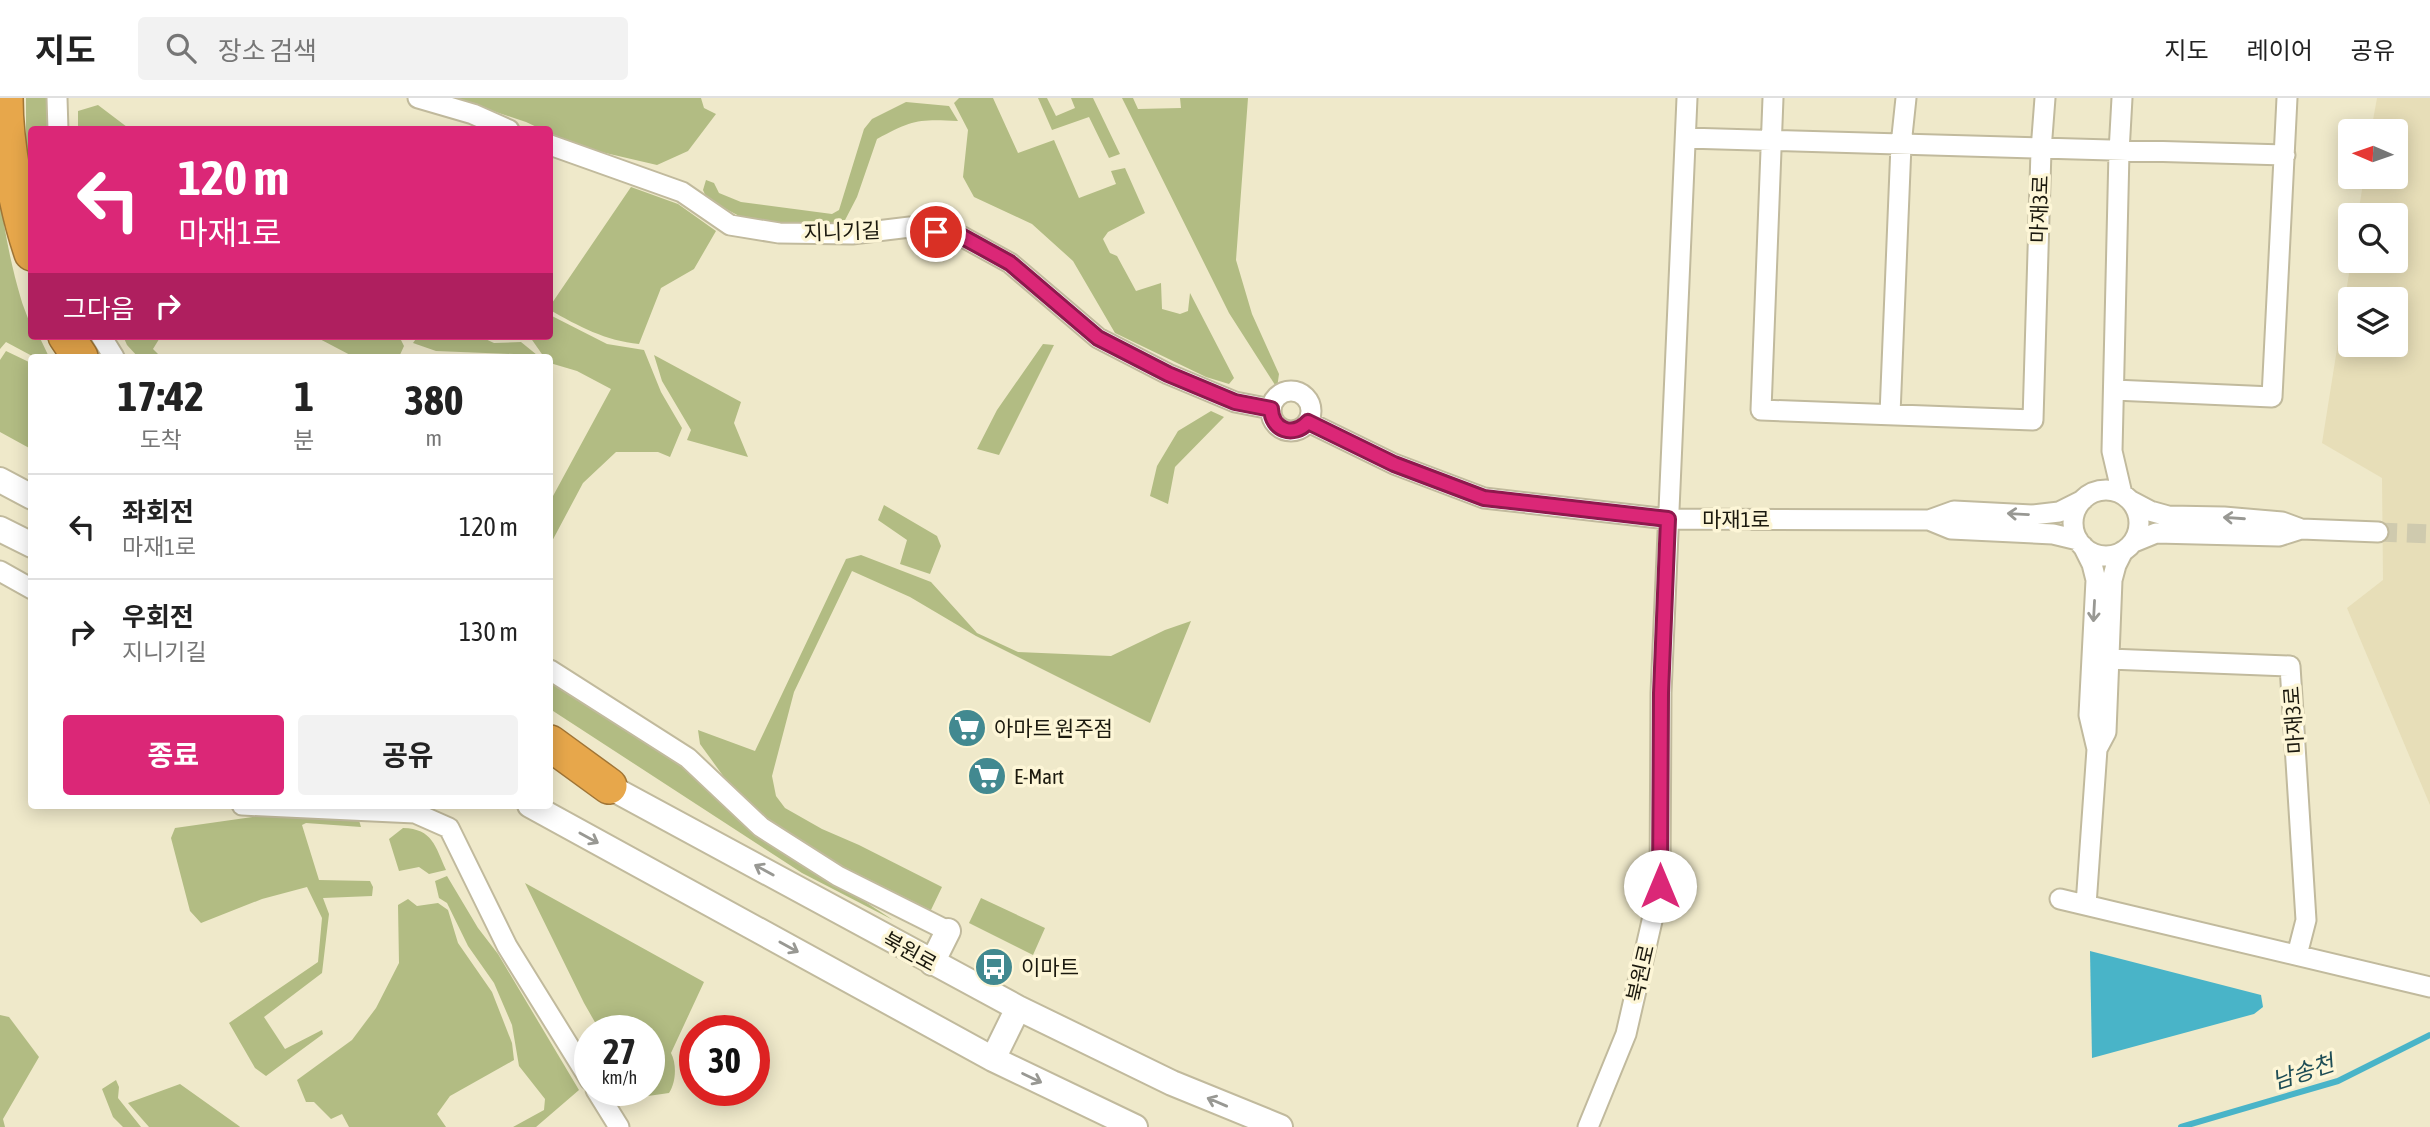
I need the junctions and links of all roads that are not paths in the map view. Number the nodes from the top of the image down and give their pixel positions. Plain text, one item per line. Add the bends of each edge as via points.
1 (5, 98) edge
2 (57, 98) edge
3 (418, 98) edge
4 (1687, 98) edge
5 (1773, 98) edge
6 (1906, 98) edge
7 (2045, 98) edge
8 (2123, 98) edge
9 (2287, 98) edge
10 (58, 126) edge
11 (500, 126) edge
12 (1686, 138) junction
13 (1770, 141) junction
14 (1901, 145) junction
15 (553, 146) edge
16 (2041, 150) junction
17 (2119, 152) junction
18 (2285, 155) junction
19 (28, 236) edge
20 (2113, 390) junction
21 (1271, 409) junction
22 (1890, 414) junction
23 (1308, 422) junction
24 (2112, 451) junction
25 (0, 480) edge
26 (28, 495) edge
27 (2087, 497) junction
28 (2126, 498) junction
29 (1668, 519) junction
30 (1929, 520) junction
31 (0, 529) edge
32 (2301, 530) junction
33 (2378, 532) tunnel mouth
34 (28, 543) edge
35 (2080, 543) junction
36 (2128, 546) junction
37 (0, 571) edge
38 (28, 587) edge
39 (2109, 659) junction
40 (553, 672) edge
41 (553, 745) edge
42 (2097, 749) junction
43 (553, 758) edge
44 (610, 786) junction
45 (328, 809) edge
46 (537, 809) edge
47 (2060, 899) dead end
48 (2087, 905) junction
49 (948, 931) joint
50 (2297, 955) junction
51 (932, 963) junction
52 (2430, 987) edge
53 (1018, 1008) junction
54 (574, 1054) edge
55 (993, 1059) junction
56 (606, 1106) edge
57 (619, 1127) edge
58 (1135, 1127) edge
59 (1280, 1127) edge
60 (1588, 1127) edge

1 - 19 highway via 14,175
2 - 10 street
3 - 11 street
4 - 12 street
5 - 13 street, 마재3로
6 - 14 street
7 - 16 street, 마재3로
8 - 17 street
9 - 18 street
12 - 13 street, 마재3로
12 - 29 street
13 - 14 street, 마재3로
13 - 22 street, 마재3로 via 1761,410
14 - 16 street, 마재3로
14 - 22 street
15 - 21 street, 지니기길 via 682,192 730,225 852,234 911,227 961,236 1010,263 1098,338 1235,402
16 - 17 street, 마재3로
16 - 22 street, 마재3로 via 2033,420
17 - 18 street, 마재3로
17 - 20 street
18 - 20 street via 2272,397
20 - 24 street
21 - 23 street via 1274,422 1284,430 1297,430
21 - 23 street via 1276,397 1295,390 1310,403
23 - 29 street, 마재1로 via 1394,464 1484,498
24 - 27 street
24 - 28 street
25 - 26 street
27 - 28 street via 2102,490
27 -> 30 street via 2059,512 1954,511
27 - 35 street via 2073,519
32 -> 28 street via 2282,522 2168,516
28 - 36 street via 2139,520
29 - 30 street, 마재1로
29 - 60 street, 북원로 via 1660,886 1626,1034
30 - 35 street via 1951,529 2053,534
31 - 34 street
32 - 33 street
32 - 36 street via 2280,536 2156,533
35 - 36 street via 2106,556
35 -> 42 street via 2096,580 2089,715
36 - 39 street via 2112,580
37 - 38 street
39 - 42 street via 2106,732
39 - 50 street, 마재3로 via 2290,666 2306,920
40 - 49 street via 688,758 761,827 838,876
41 - 44 highway
42 - 48 street
43 - 44 street, 북원로
51 -> 44 street, 북원로
45 - 54 street via 415,813 449,828 507,946
46 -> 55 street
47 - 48 street
48 - 50 street
49 - 51 street
50 - 52 street
51 - 53 street, 북원로
53 - 55 street
59 -> 53 street, 북원로 via 1172,1083
55 -> 58 street
56 - 57 street

